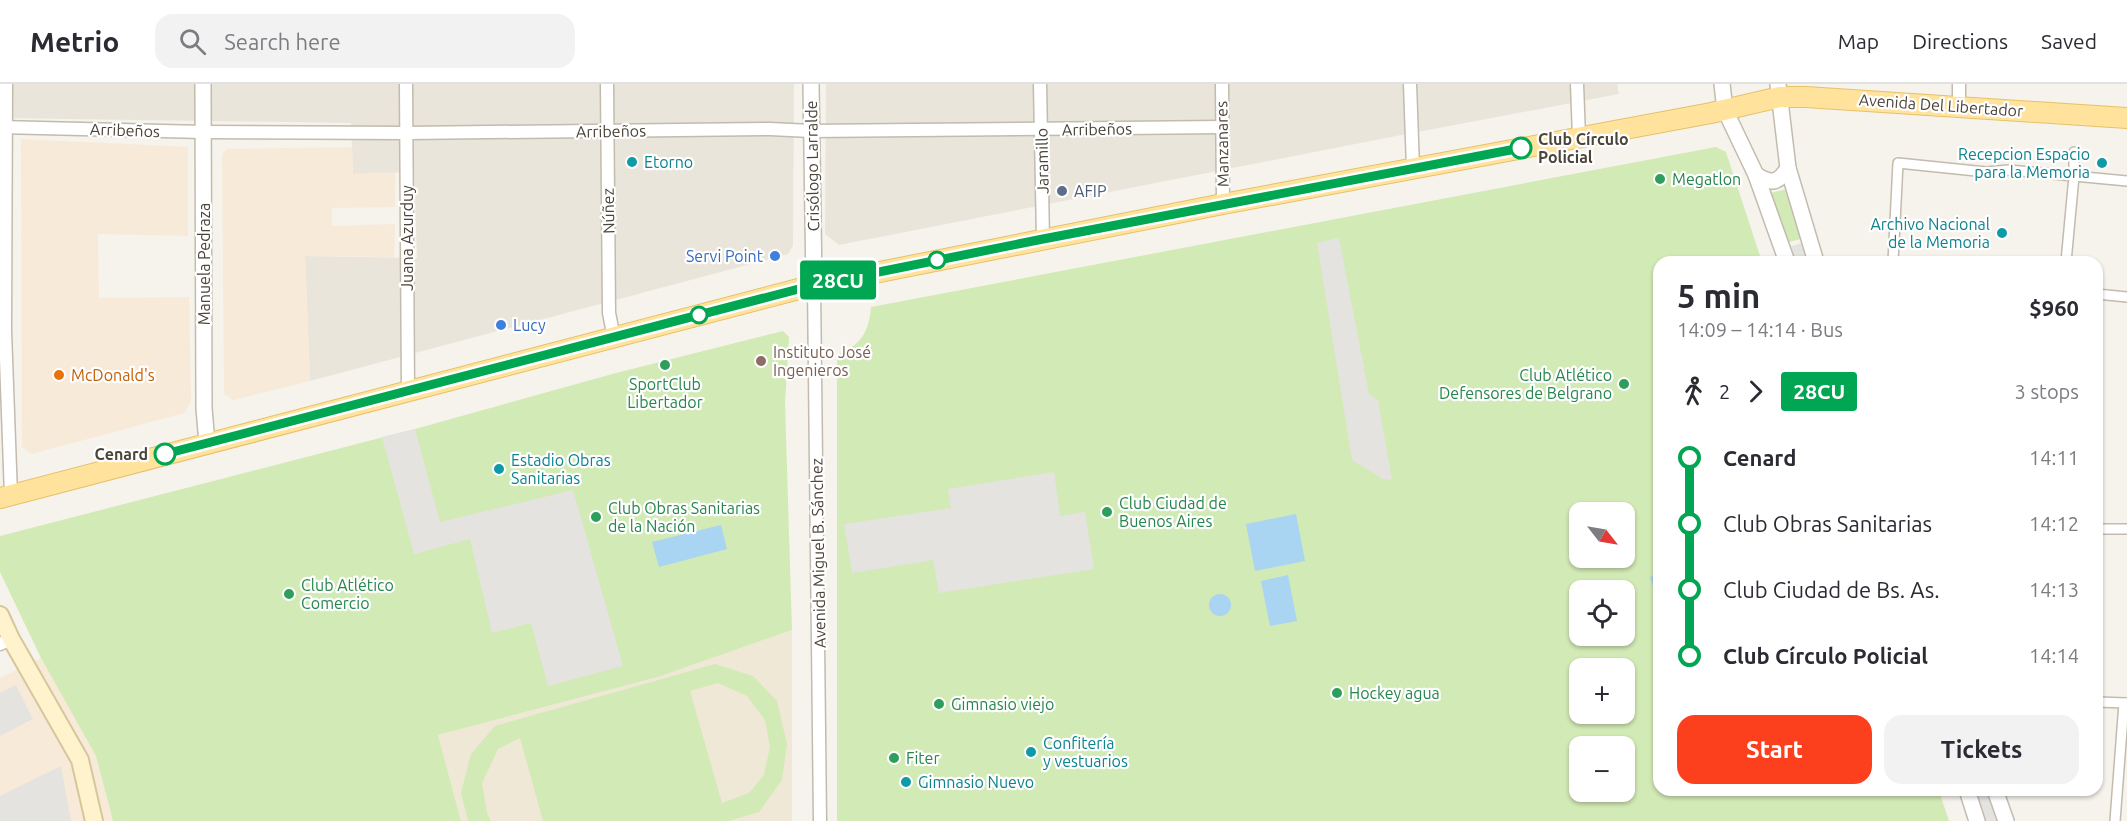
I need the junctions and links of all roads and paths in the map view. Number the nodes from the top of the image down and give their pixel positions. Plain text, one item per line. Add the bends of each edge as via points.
1 (6, 84) edge
2 (203, 84) edge
3 (406, 84) edge
4 (607, 84) edge
5 (811, 84) edge
6 (1040, 84) edge
7 (1222, 84) edge
8 (1410, 84) edge
9 (1577, 84) edge
10 (1722, 84) edge
11 (1959, 84) edge
12 (1779, 91) edge
13 (1959, 107) junction
14 (1725, 110) junction
15 (2127, 118) edge
16 (3, 127) edge
17 (1222, 127) junction
18 (1041, 129) junction
19 (811, 131) junction
20 (203, 132) junction
21 (607, 132) junction
22 (407, 133) junction
23 (1579, 137) junction
24 (2074, 152) dead end
25 (1413, 168) junction
26 (1788, 168) junction
27 (1756, 175) junction
28 (2074, 176) junction
29 (2127, 181) edge
30 (1223, 204) junction
31 (1043, 239) junction
32 (1785, 256) edge
33 (1814, 256) edge
34 (1893, 256) edge
35 (2067, 256) edge
36 (814, 285) junction
37 (2103, 295) edge
38 (2127, 297) edge
39 (3, 331) edge
40 (614, 338) junction
41 (408, 392) junction
42 (207, 444) junction
43 (5, 497) edge
44 (2103, 529) edge
45 (2127, 529) edge
46 (0, 615) edge
47 (6, 642) edge
48 (2103, 702) edge
49 (2126, 703) edge
50 (2123, 776) edge
51 (1969, 796) edge
52 (1997, 796) edge
53 (94, 821) edge
54 (820, 821) edge
55 (1977, 821) edge
56 (2006, 821) edge
57 (2115, 821) edge

1 - 16 street
2 - 20 street, Manuela Pedraza
3 - 22 street, Juana Azurduy
4 - 21 street, Núñez
5 - 19 street, Crisólogo Larralde
6 - 18 street, Jaramillo
7 - 17 street, Manzanares
8 - 25 street
9 - 23 street
10 - 14 street
11 - 13 street
12 - 13 main road, Avenida Del Libertador via 1806,97
12 - 14 main road, Avenida Del Libertador
12 - 26 street
13 - 15 main road, Avenida Del Libertador
14 - 23 main road, Avenida Del Libertador
14 - 27 street
16 - 20 street, Arribeños
16 - 39 street
17 - 18 street, Arribeños
17 - 30 street, Manzanares
18 - 19 street, Arribeños
18 - 31 street, Jaramillo
19 - 21 street, Arribeños
19 - 36 street, Crisólogo Larralde
20 - 22 street, Arribeños
20 - 42 street, Manuela Pedraza
21 - 22 street, Arribeños
21 - 40 street, Núñez via 609,314
22 - 41 street, Juana Azurduy
23 - 25 main road, Avenida Del Libertador
24 - 28 street
25 - 30 main road, Avenida Del Libertador
26 - 27 street via 1773,182
26 - 33 street
27 - 32 street
28 - 29 street
28 - 34 street via 1898,163
28 - 35 street
30 - 31 main road, Avenida Del Libertador
31 - 36 main road, Avenida Del Libertador
36 - 40 main road, Avenida Del Libertador
36 - 54 street, Avenida Miguel B. Sánchez
37 - 38 street
39 - 43 street
40 - 41 main road, Avenida Del Libertador
41 - 42 main road, Avenida Del Libertador
42 - 43 main road, Avenida Del Libertador
44 - 45 street
46 - 47 main road
47 - 53 main road via 81,760
48 - 49 street
49 - 50 street
50 - 57 street
51 - 55 street
52 - 56 street

